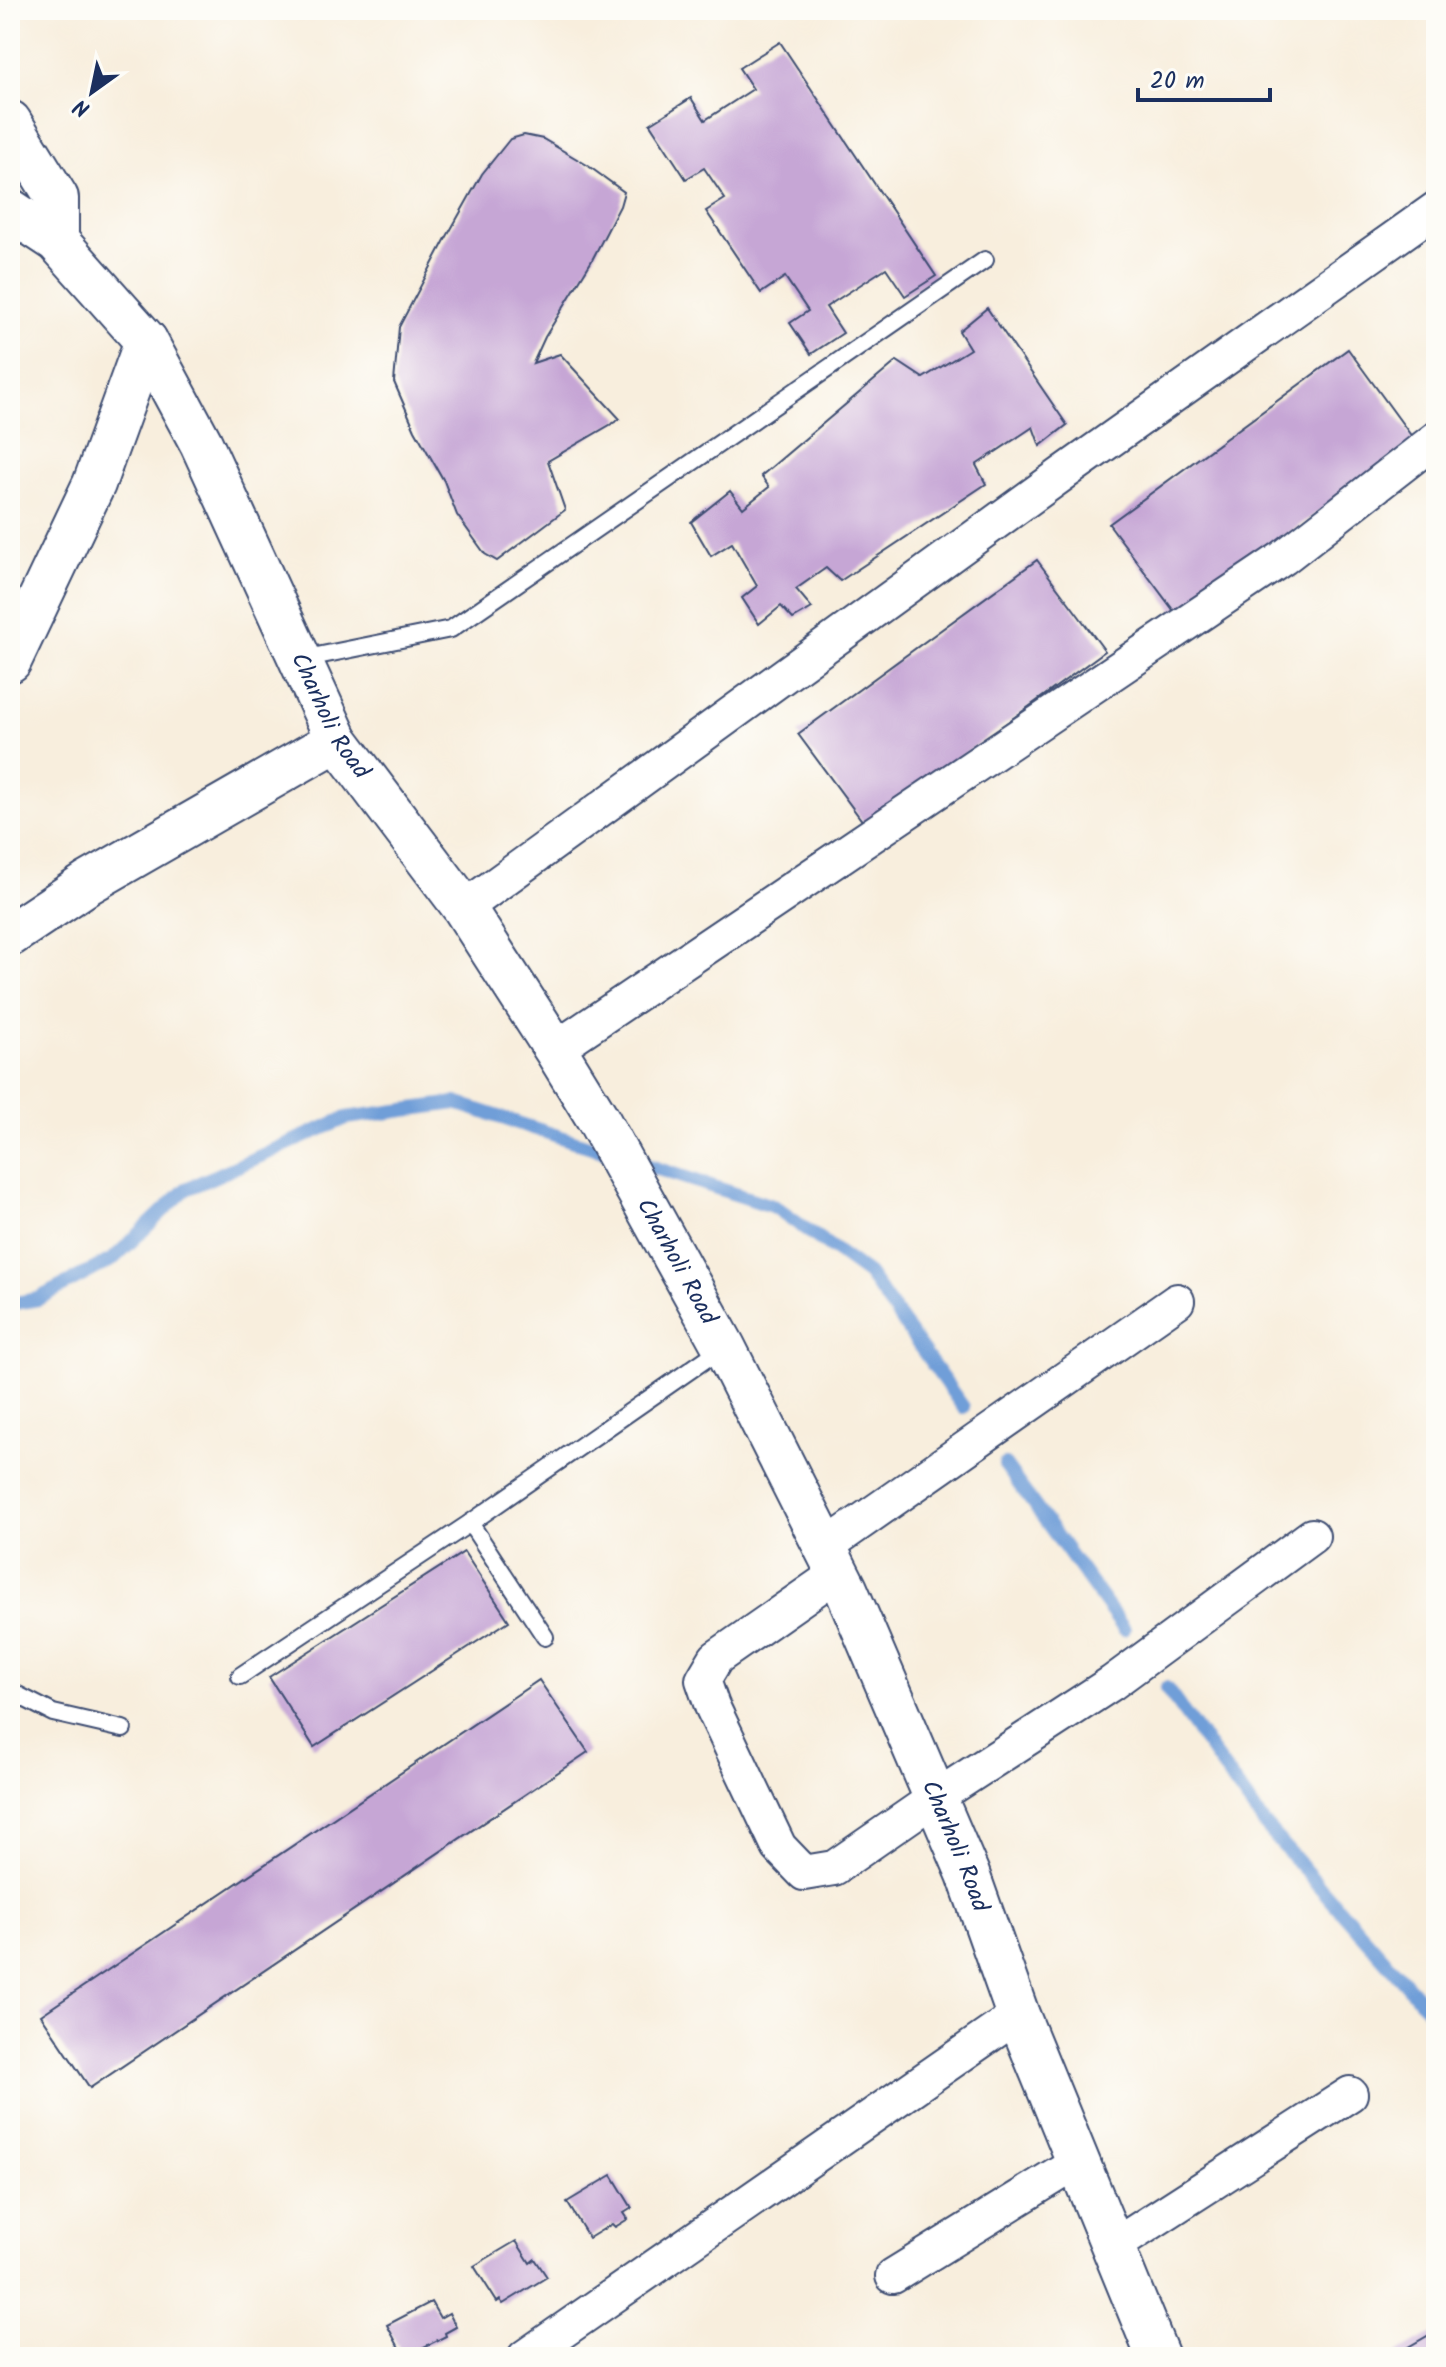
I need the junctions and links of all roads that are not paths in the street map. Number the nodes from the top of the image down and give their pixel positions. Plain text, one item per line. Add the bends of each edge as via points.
1 (10, 122) edge
2 (1436, 209) edge
3 (10, 210) edge
4 (57, 241) junction
5 (985, 260) dead end
6 (146, 341) junction
7 (1436, 439) edge
8 (301, 659) junction
9 (10, 661) edge
10 (337, 740) junction
11 (464, 908) junction
12 (10, 935) edge
13 (555, 1049) junction
14 (1177, 1301) dead end
15 (724, 1347) junction
16 (470, 1523) junction
17 (1312, 1536) dead end
18 (832, 1560) junction
19 (545, 1637) dead end
20 (240, 1676) dead end
21 (10, 1691) edge
22 (123, 1729) dead end
23 (935, 1798) junction
24 (1018, 2015) junction
25 (1350, 2094) dead end
26 (1079, 2161) junction
27 (1114, 2246) junction
28 (893, 2276) dead end
29 (525, 2357) edge
30 (1158, 2357) edge

1 - 4 street via 57,198
2 - 11 street
3 - 4 street, Charholi Road
4 - 6 street, Charholi Road
5 - 8 lane via 451,629
6 - 8 street, Charholi Road via 201,443
6 - 9 street via 94,484
7 - 13 street via 1283,558
8 - 10 street, Charholi Road
10 - 11 street, Charholi Road
10 - 12 street via 88,883
11 - 13 street, Charholi Road
13 - 15 street, Charholi Road
14 - 18 street
15 - 16 lane
15 - 18 street, Charholi Road
16 - 19 lane
16 - 20 lane
17 - 23 street via 1112,1683
18 - 23 street, Charholi Road
18 - 23 street via 716,1658 703,1680 712,1706 779,1847 804,1873 834,1868
21 - 22 lane via 53,1713
23 - 24 street, Charholi Road
24 - 26 street, Charholi Road
24 - 29 street
25 - 27 street
26 - 27 street, Charholi Road
26 - 28 street
27 - 30 street, Charholi Road

